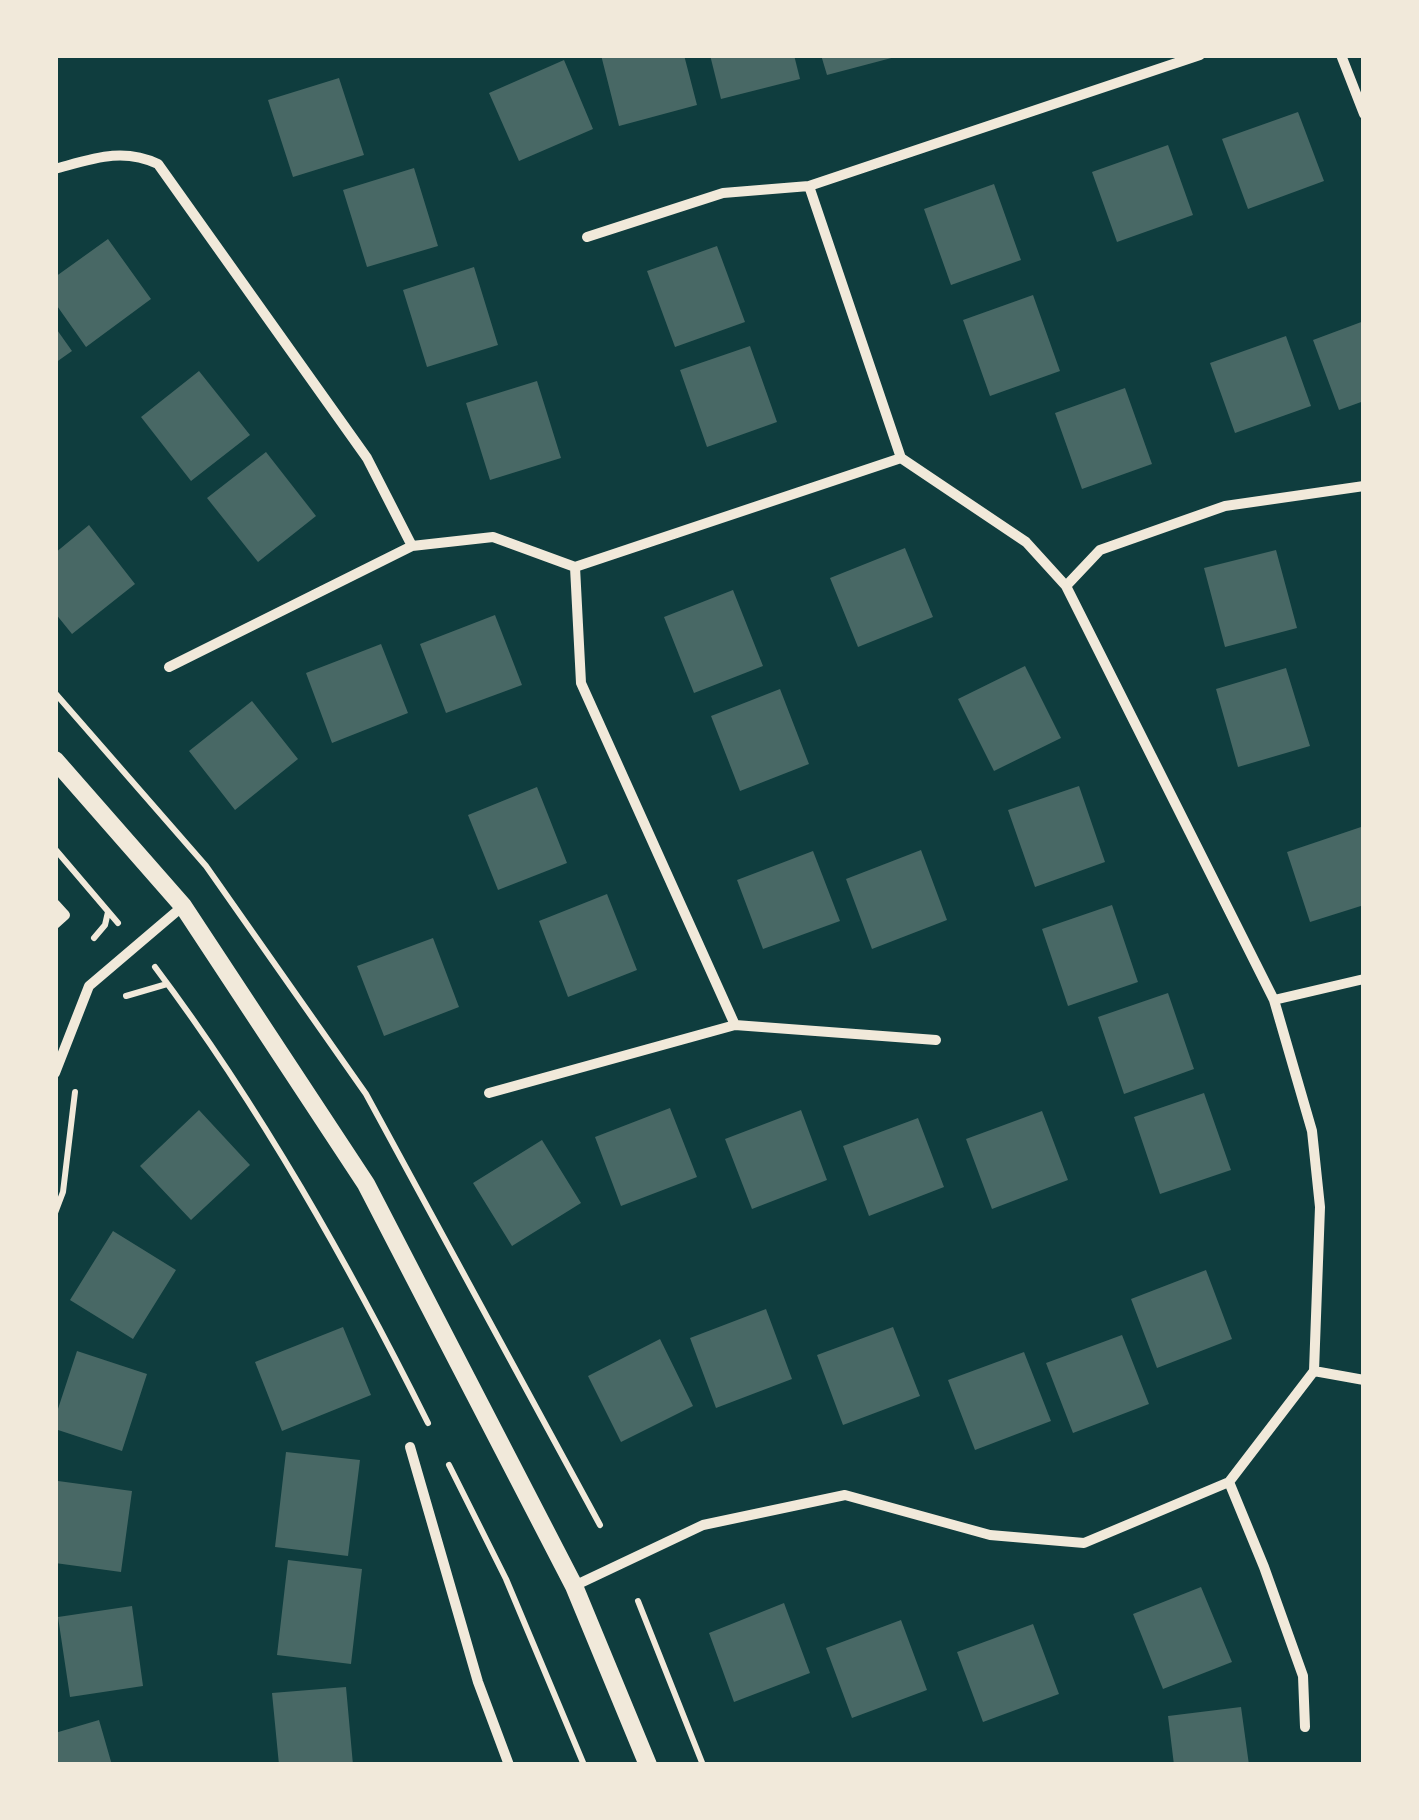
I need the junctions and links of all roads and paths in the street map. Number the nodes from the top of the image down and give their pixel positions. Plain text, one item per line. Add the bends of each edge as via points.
1 (1200, 55) edge
2 (1341, 55) edge
3 (1364, 114) edge
4 (55, 169) edge
5 (809, 186) junction
6 (587, 237) dead end
7 (901, 458) junction
8 (1364, 486) edge
9 (412, 546) junction
10 (575, 567) junction
11 (1066, 586) junction
12 (169, 667) dead end
13 (55, 760) edge
14 (55, 849) edge
15 (55, 904) edge
16 (183, 906) junction
17 (114, 918) dead end
18 (55, 924) edge
19 (1364, 979) edge
20 (117, 999) dead end
21 (1274, 1000) junction
22 (735, 1025) junction
23 (936, 1040) dead end
24 (55, 1073) edge
25 (75, 1084) dead end
26 (489, 1093) dead end
27 (55, 1212) edge
28 (387, 1309) dead end
29 (375, 1316) junction
30 (1314, 1371) junction
31 (1364, 1380) edge
32 (436, 1439) dead end
33 (410, 1447) dead end
34 (445, 1456) dead end
35 (1229, 1482) junction
36 (574, 1586) junction
37 (638, 1601) dead end
38 (1305, 1728) dead end
39 (510, 1765) edge
40 (584, 1765) edge
41 (648, 1765) edge
42 (704, 1765) edge

1 - 5 street
2 - 3 street
4 - 9 street via 114,154 158,164 367,458
5 - 6 street via 723,193
5 - 7 street
7 - 10 street
7 - 11 street via 1026,542
8 - 11 street via 1225,506 1100,550
9 - 10 street via 493,537
9 - 12 street
10 - 22 street via 581,683
11 - 21 street
13 - 16 street
14 - 17 path
15 - 18 street via 65,915
16 - 24 street via 89,986
16 - 36 street via 366,1184
19 - 21 street
20 - 29 path via 168,984 231,1072
21 - 30 street via 1312,1131 1320,1207
22 - 23 street
22 - 26 street
25 - 27 path
28 - 29 path
29 - 32 path
30 - 31 street
30 - 35 street
33 - 39 street via 478,1682
34 - 40 path via 506,1579
35 - 36 street via 1084,1543 990,1536 845,1495 702,1525
35 - 38 street via 1302,1676
36 - 41 street
37 - 42 path

